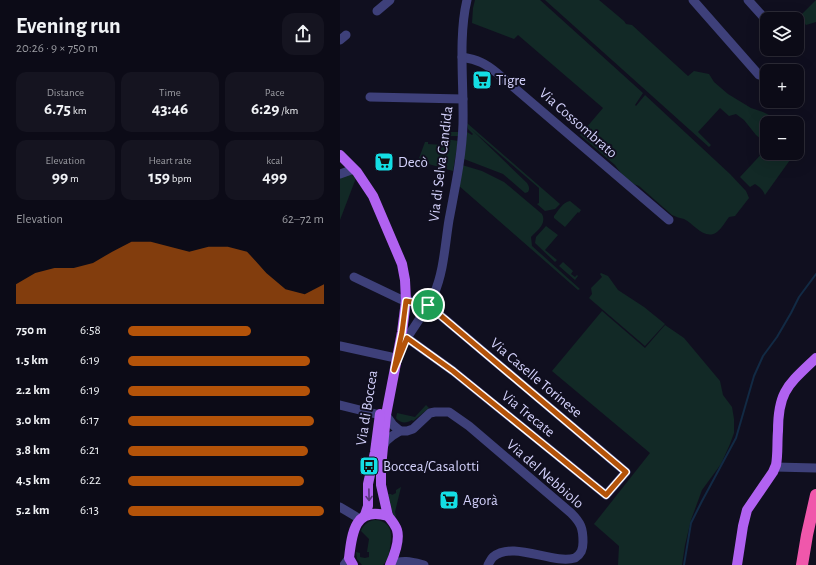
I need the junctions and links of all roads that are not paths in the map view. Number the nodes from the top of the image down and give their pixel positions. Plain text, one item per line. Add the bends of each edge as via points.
1 (390, 0) edge
2 (467, 0) edge
3 (693, 0) edge
4 (748, 0) edge
5 (377, 11) dead end
6 (760, 13) edge
7 (462, 57) junction
8 (759, 75) dead end
9 (370, 97) dead end
10 (463, 99) junction
11 (340, 155) edge
12 (354, 169) junction
13 (340, 174) edge
14 (669, 220) dead end
15 (354, 277) dead end
16 (405, 304) junction
17 (428, 305) junction
18 (407, 338) junction
19 (340, 346) edge
20 (391, 357) junction
21 (816, 358) edge
22 (394, 370) junction
23 (340, 405) edge
24 (383, 415) junction
25 (400, 431) junction
26 (383, 447) junction
27 (775, 467) junction
28 (816, 468) edge
29 (626, 472) joint
30 (816, 495) edge
31 (340, 507) edge
32 (388, 516) junction
33 (363, 517) junction
34 (816, 530) edge
35 (396, 547) junction
36 (346, 562) edge
37 (411, 562) junction
38 (391, 565) edge
39 (424, 565) edge
40 (488, 565) edge
41 (737, 565) edge
42 (802, 565) edge
43 (807, 565) edge

1 - 5 street
2 - 7 street, Via di Selva Candida
3 - 8 street
4 - 6 street
7 - 10 street, Via di Selva Candida
7 - 14 street, Via Cossombrato via 478,60 497,72
9 - 10 street
10 - 17 street, Via di Selva Candida via 459,163 443,258 438,283
11 - 12 main road, Via di Boccea
12 - 13 street
12 - 16 main road, Via di Boccea via 373,196 402,264
15 - 16 street
16 - 17 street
16 - 20 main road, Via di Boccea
16 - 22 main road, Via di Boccea
17 - 18 street, Via di Selva Candida
17 - 29 street, Via Caselle Torinese
18 - 22 street, Via di Selva Candida
18 - 29 street, Via Trecate via 449,368 606,495
19 - 20 street
20 - 24 main road, Via di Boccea
21 - 27 main road via 793,381 782,398
22 - 24 main road, Via di Boccea
23 - 24 street
24 - 25 street
24 - 26 main road, Via di Boccea
24 -> 33 main road, Via di Boccea via 368,484 368,506
25 - 26 street, Via del Nebbiolo via 386,441
25 - 40 street, Via del Nebbiolo via 413,430 430,413 448,412 469,426 579,522 583,532 583,548 580,555 571,562 560,564 502,553 492,557
26 - 32 main road, Via di Boccea via 381,485
27 - 28 street
27 - 41 main road via 747,510
30 - 42 highway
31 - 33 street
32 - 33 main road via 376,513
32 - 35 main road, Via di Boccea via 397,529
33 - 36 main road, Via di Boccea via 355,528
34 - 43 highway
35 - 37 street
35 - 38 main road, Via di Boccea
37 - 38 street via 402,561
37 - 39 street

